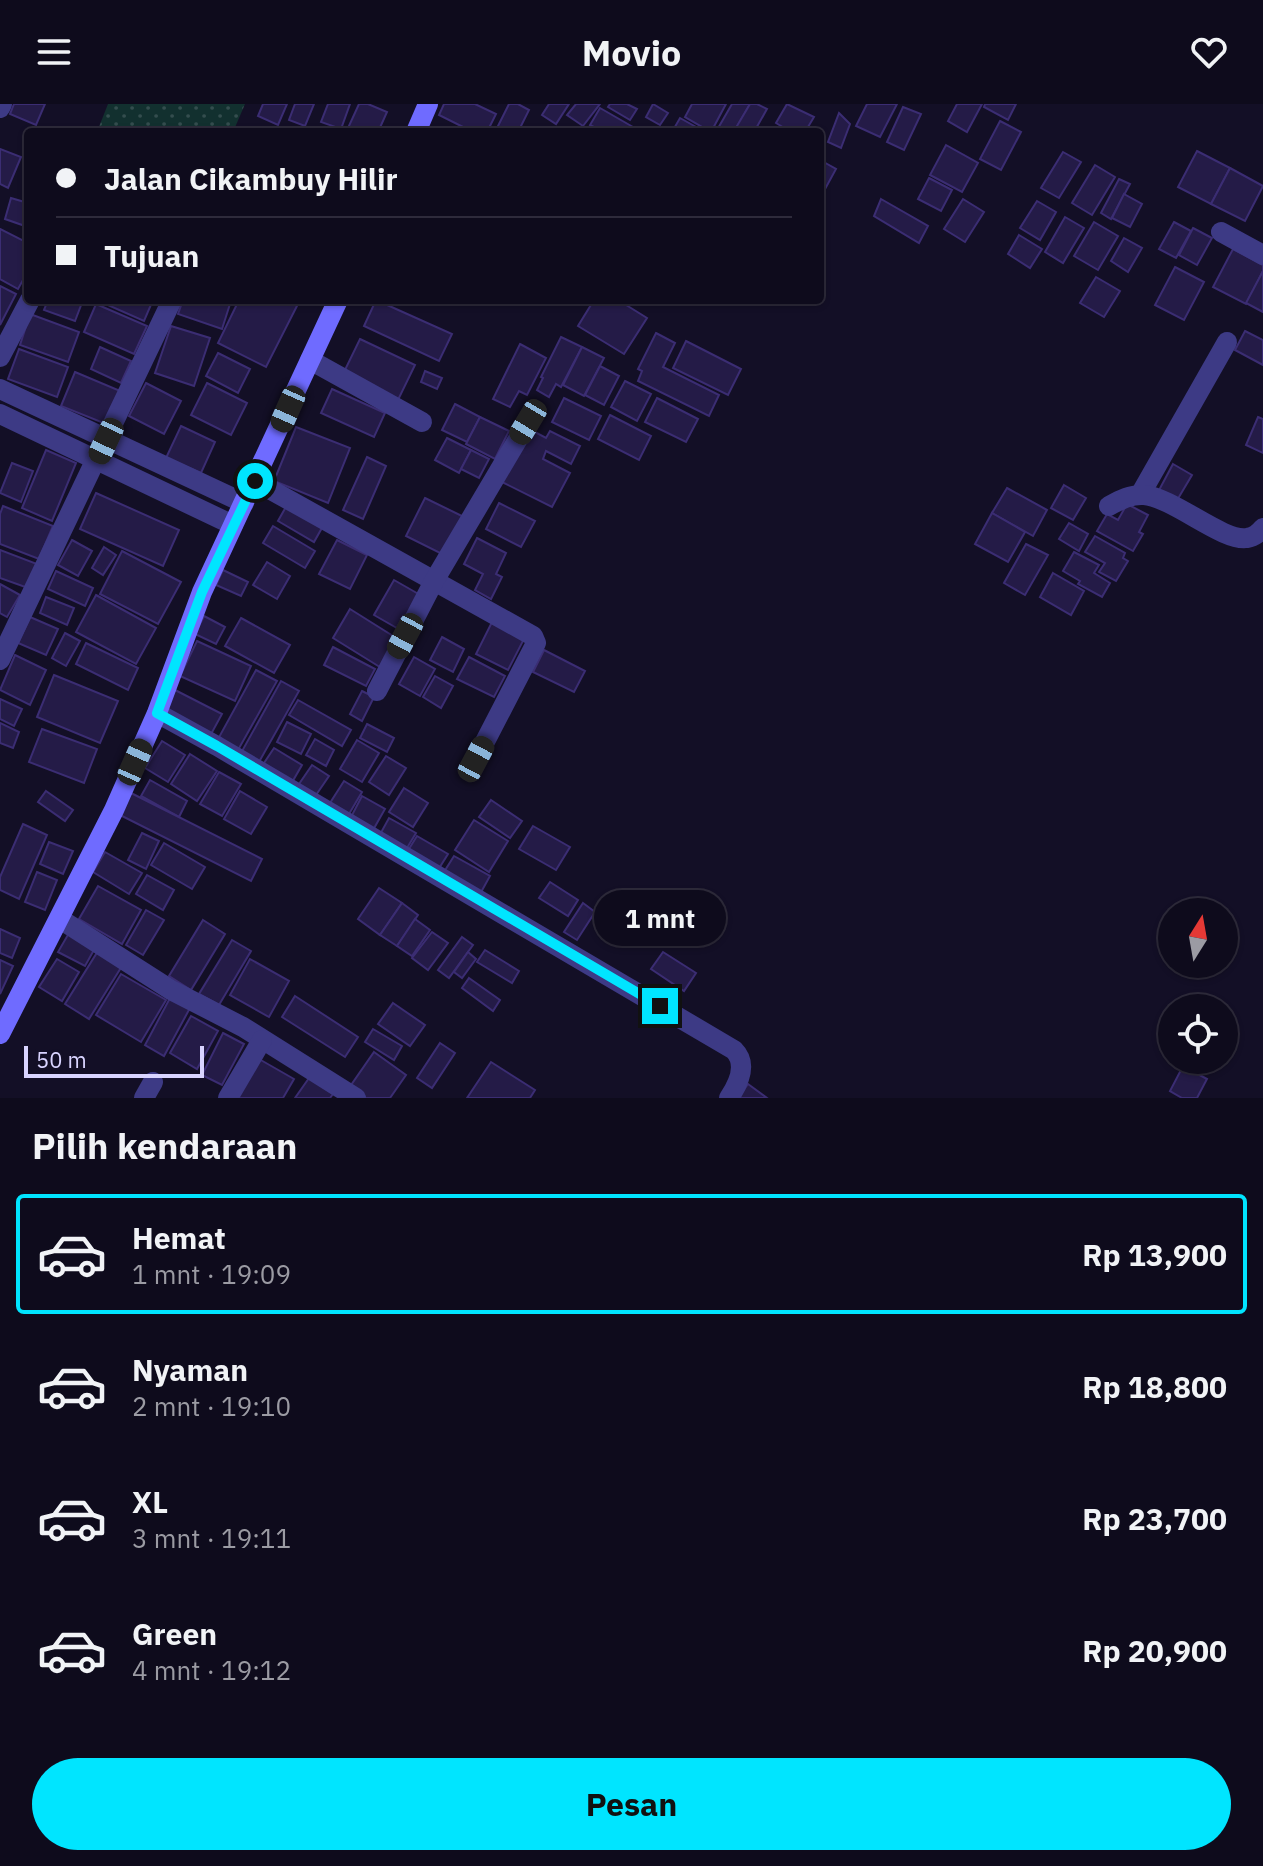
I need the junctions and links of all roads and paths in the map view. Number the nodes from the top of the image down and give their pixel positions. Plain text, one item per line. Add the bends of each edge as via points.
1 (428, 104) edge
2 (418, 128) edge
3 (1221, 232) dead end
4 (1263, 255) edge
5 (28, 304) edge
6 (170, 304) edge
7 (336, 304) edge
8 (1227, 342) dead end
9 (0, 357) edge
10 (310, 360) junction
11 (0, 389) edge
12 (0, 414) edge
13 (422, 422) dead end
14 (528, 422) dead end
15 (106, 441) junction
16 (96, 461) junction
17 (255, 481) junction
18 (1140, 495) junction
19 (244, 503) junction
20 (1109, 506) dead end
21 (233, 525) junction
22 (1263, 528) edge
23 (434, 581) junction
24 (0, 660) edge
25 (377, 691) dead end
26 (157, 713) junction
27 (476, 759) dead end
28 (60, 919) junction
29 (1, 1031) edge
30 (262, 1040) junction
31 (228, 1098) edge
32 (356, 1098) edge
33 (729, 1098) edge

1 - 2 street
3 - 4 street
5 - 9 street
6 - 15 street
7 - 10 street
8 - 18 street
10 - 13 street
10 - 17 street
11 - 15 street
12 - 16 street
14 - 23 street
15 - 16 street
15 - 19 street
16 - 21 street
16 - 24 street
17 - 19 street
17 - 23 street
18 - 20 street
18 - 22 street via 1233,537 1246,539
19 - 21 street
21 - 26 street
23 - 25 street
23 - 27 street via 524,629 536,643
26 - 28 street
26 - 33 street via 734,1050 743,1067
28 - 29 street
28 - 30 street
30 - 31 street
30 - 32 street

